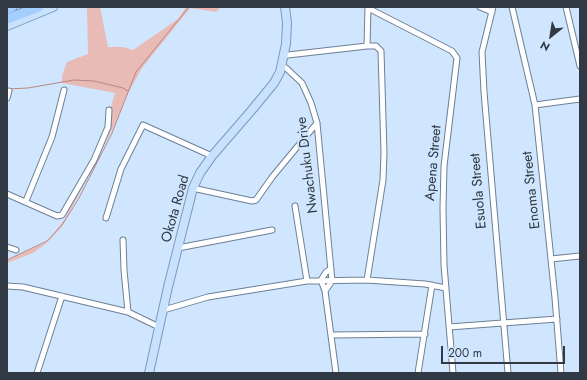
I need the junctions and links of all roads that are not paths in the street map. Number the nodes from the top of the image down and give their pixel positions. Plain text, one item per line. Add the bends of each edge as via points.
1 (12, 7) edge
2 (39, 7) edge
3 (53, 7) edge
4 (480, 7) edge
5 (512, 7) edge
6 (566, 7) edge
7 (287, 8) edge
8 (368, 8) edge
9 (7, 9) edge
10 (492, 10) edge
11 (7, 19) edge
12 (7, 26) edge
13 (365, 45) junction
14 (288, 55) junction
15 (580, 66) edge
16 (286, 68) junction
17 (64, 90) dead end
18 (9, 91) dead end
19 (7, 98) edge
20 (580, 99) edge
21 (535, 105) junction
22 (109, 110) dead end
23 (317, 122) junction
24 (232, 136) junction
25 (212, 156) junction
26 (197, 189) junction
27 (7, 194) edge
28 (26, 201) junction
29 (295, 206) dead end
30 (106, 218) dead end
31 (272, 230) dead end
32 (123, 240) dead end
33 (7, 247) edge
34 (180, 248) junction
35 (16, 250) dead end
36 (580, 256) edge
37 (551, 260) junction
38 (331, 269) junction
39 (321, 280) junction
40 (367, 280) junction
41 (307, 281) junction
42 (332, 281) junction
43 (432, 284) junction
44 (8, 286) edge
45 (446, 288) junction
46 (325, 291) junction
47 (7, 293) edge
48 (62, 296) junction
49 (167, 309) junction
50 (128, 312) junction
51 (557, 319) junction
52 (504, 323) junction
53 (159, 327) junction
54 (449, 327) junction
55 (425, 334) junction
56 (332, 335) junction
57 (37, 373) edge
58 (149, 373) edge
59 (153, 373) edge
60 (336, 373) edge
61 (418, 373) edge
62 (453, 373) edge
63 (508, 373) edge
64 (561, 373) edge

1 - 9 highway
2 - 11 highway
3 - 12 main road
4 - 10 street
5 - 21 street, Enoma Street
6 - 15 street
7 - 14 main road, Okota Road via 291,30
7 - 24 main road, Okota Road via 286,44 280,72
8 - 13 street
8 - 45 street, Apena Street via 452,51 457,58 442,208
10 - 52 street, Esuola Street via 482,52 493,220
13 - 14 street
13 - 40 street via 376,46 381,51 384,153 383,180
14 - 16 main road, Okota Road
16 - 23 street, Nwachuku Drive via 302,83
16 - 24 main road, Okota Road via 274,91
17 - 28 street via 52,137
18 - 19 street
20 - 21 street
21 - 37 street, Enoma Street
22 - 28 street via 108,127 94,160 62,215 57,216
23 - 26 street via 256,200
23 - 38 street, Nwachuku Drive
24 - 25 main road, Okota Road
24 - 26 main road, Okota Road via 205,173
25 - 30 street via 143,125 121,169
25 - 34 main road, Okota Road via 193,188
26 - 34 main road, Okota Road
27 - 28 street
29 - 41 street
31 - 34 street
32 - 50 street
33 - 35 street
34 - 49 main road, Okota Road
34 - 53 main road, Okota Road
36 - 37 street
37 - 51 street, Enoma Street
38 - 39 street
38 - 42 street, Nwachuku Drive
39 - 41 street
39 - 42 street
39 - 46 street
40 - 42 street
40 - 43 street
41 - 49 street via 208,297
42 - 46 street
43 - 45 street
43 - 55 street
44 - 47 street
44 - 48 street
45 - 54 street, Apena Street
46 - 56 street
48 - 50 street
48 - 57 street
49 - 59 main road, Okota Road
50 - 53 street
51 - 52 street
51 - 64 street, Enoma Street
52 - 54 street
52 - 63 street, Esuola Street
53 - 58 main road, Okota Road
54 - 62 street, Apena Street
55 - 56 street
55 - 61 street
56 - 60 street

